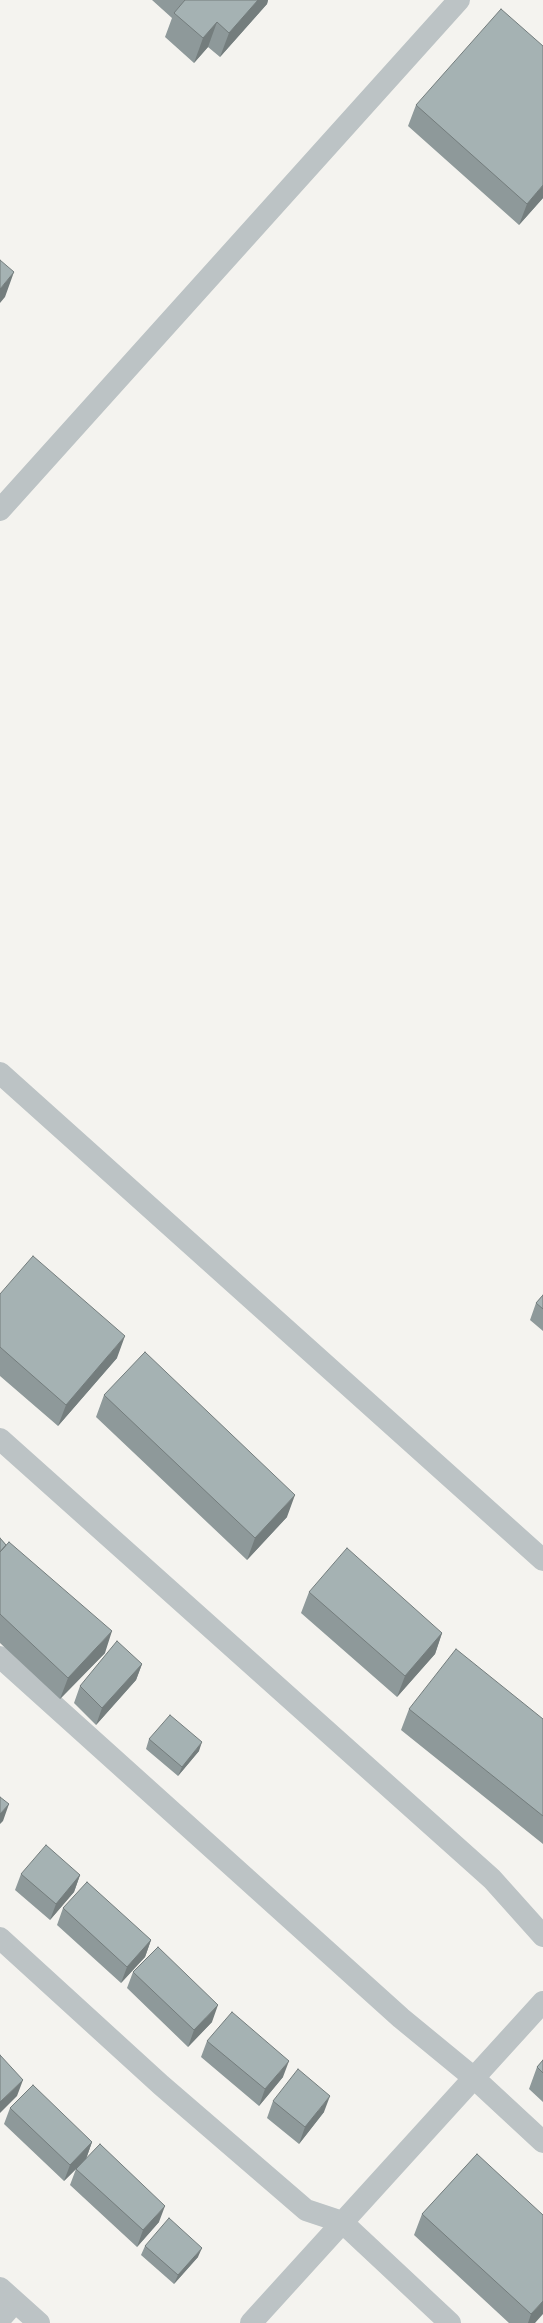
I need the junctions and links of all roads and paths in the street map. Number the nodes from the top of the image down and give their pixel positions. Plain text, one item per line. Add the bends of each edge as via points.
1 (459, 0) edge
2 (0, 510) edge
3 (0, 1073) edge
4 (0, 1439) edge
5 (543, 1560) edge
6 (0, 1657) edge
7 (543, 1936) edge
8 (0, 1938) edge
9 (543, 2002) edge
10 (474, 2078) junction
11 (543, 2142) edge
12 (342, 2222) junction
13 (8, 2295) edge
14 (0, 2319) edge
15 (39, 2323) edge
16 (250, 2323) edge
17 (450, 2323) edge

1 - 2 street
3 - 5 street
4 - 7 street via 492,1879
6 - 10 street via 401,2018
8 - 12 street via 161,2085 306,2210
9 - 10 street
10 - 11 street
10 - 12 street
12 - 16 street
12 - 17 street
13 - 14 street
13 - 15 street

